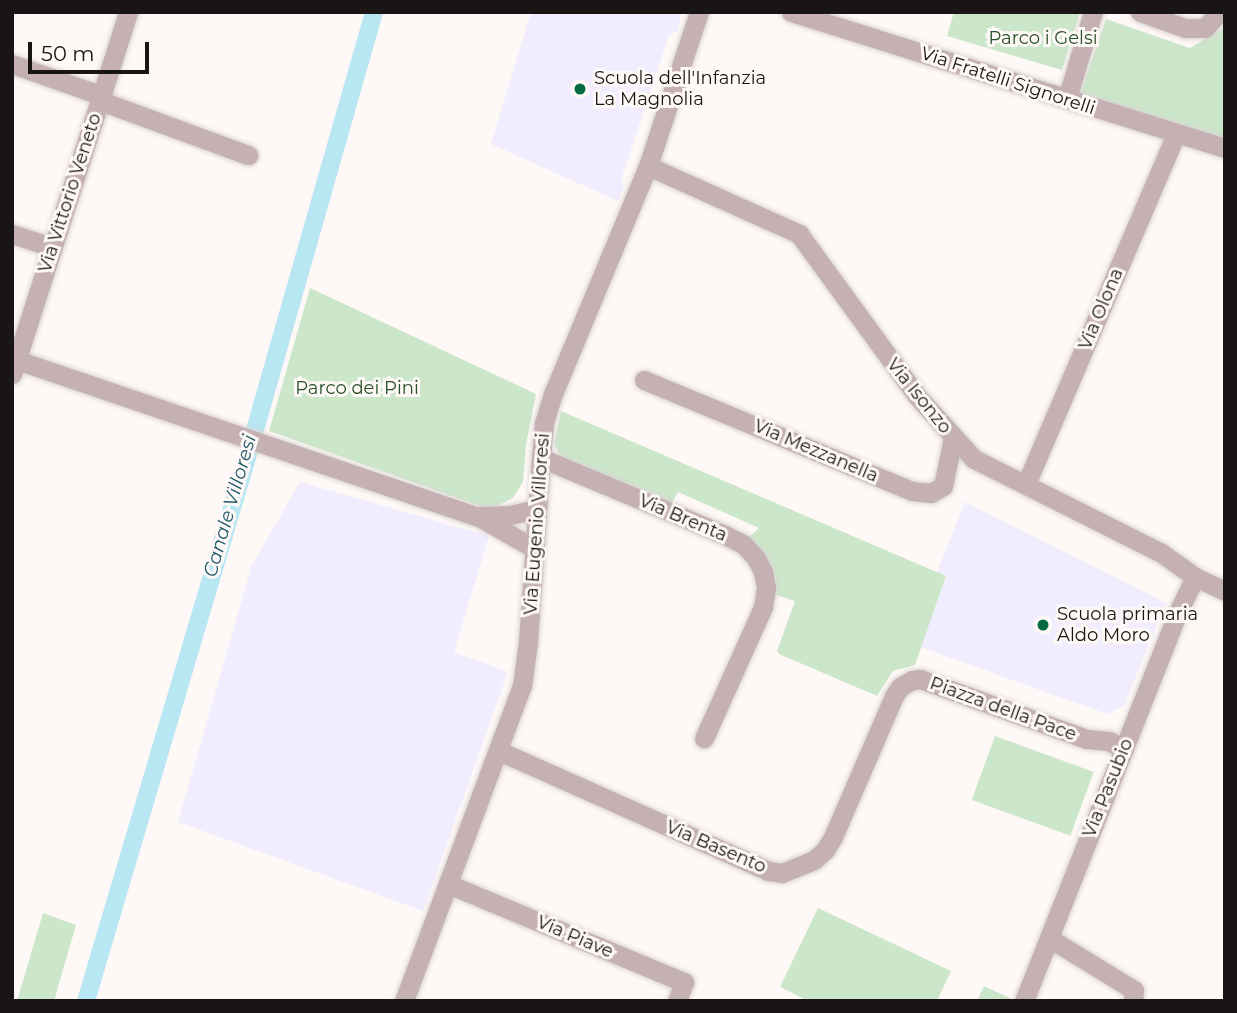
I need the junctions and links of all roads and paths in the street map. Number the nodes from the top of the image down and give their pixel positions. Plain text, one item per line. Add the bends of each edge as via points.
1 (128, 12) edge
2 (699, 12) edge
3 (792, 12) edge
4 (1093, 12) edge
5 (1140, 12) edge
6 (1219, 12) edge
7 (12, 64) edge
8 (102, 98) junction
9 (1067, 99) junction
10 (1176, 134) junction
11 (1225, 148) edge
12 (248, 155) dead end
13 (648, 166) junction
14 (12, 234) edge
15 (52, 247) junction
16 (14, 367) edge
17 (644, 380) dead end
18 (953, 438) junction
19 (541, 458) junction
20 (1026, 484) junction
21 (537, 509) junction
22 (479, 516) junction
23 (535, 549) junction
24 (1195, 577) junction
25 (1225, 591) edge
26 (920, 679) joint
27 (704, 738) dead end
28 (499, 751) junction
29 (1122, 754) junction
30 (448, 884) junction
31 (1049, 938) junction
32 (404, 1001) edge
33 (677, 1001) edge
34 (1024, 1001) edge
35 (1133, 1001) edge

1 - 8 street, Via Vittorio Veneto
2 - 13 street, Via Eugenio Villoresi
3 - 9 street, Via Fratelli Signorelli
4 - 9 street
5 - 6 street via 1185,28 1205,28
7 - 8 street
8 - 12 street
8 - 15 street, Via Vittorio Veneto
9 - 10 street, Via Fratelli Signorelli
10 - 11 street, Via Fratelli Signorelli
10 - 20 street, Via Olona
13 - 18 street, Via Isonzo via 799,234 878,346
13 - 19 street, Via Eugenio Villoresi via 553,394 544,423
14 - 15 street
15 - 16 street, Via Vittorio Veneto
16 - 22 street via 217,428
17 - 18 street, Via Mezzanella via 912,491 931,493 943,486
18 - 20 street, Via Isonzo via 974,459
19 - 21 street, Via Eugenio Villoresi
19 - 27 street, Via Brenta via 725,535 756,558 764,572 763,607
20 - 24 street, Via Isonzo via 1160,552
21 - 22 street
21 - 23 street, Via Eugenio Villoresi
22 - 23 street
23 - 28 street, Via Eugenio Villoresi via 522,686
24 - 25 street, Via Isonzo
24 - 29 street, Via Pasubio
26 - 28 street, Via Basento via 905,683 894,696 825,850 814,860 782,873 768,871
26 - 29 street, Piazza della Pace via 1087,739 1110,741
28 - 30 street, Via Eugenio Villoresi
29 - 31 street, Via Pasubio
30 - 32 street, Via Eugenio Villoresi
30 - 33 street, Via Piave via 684,982
31 - 34 street, Via Pasubio
31 - 35 street via 1134,990

